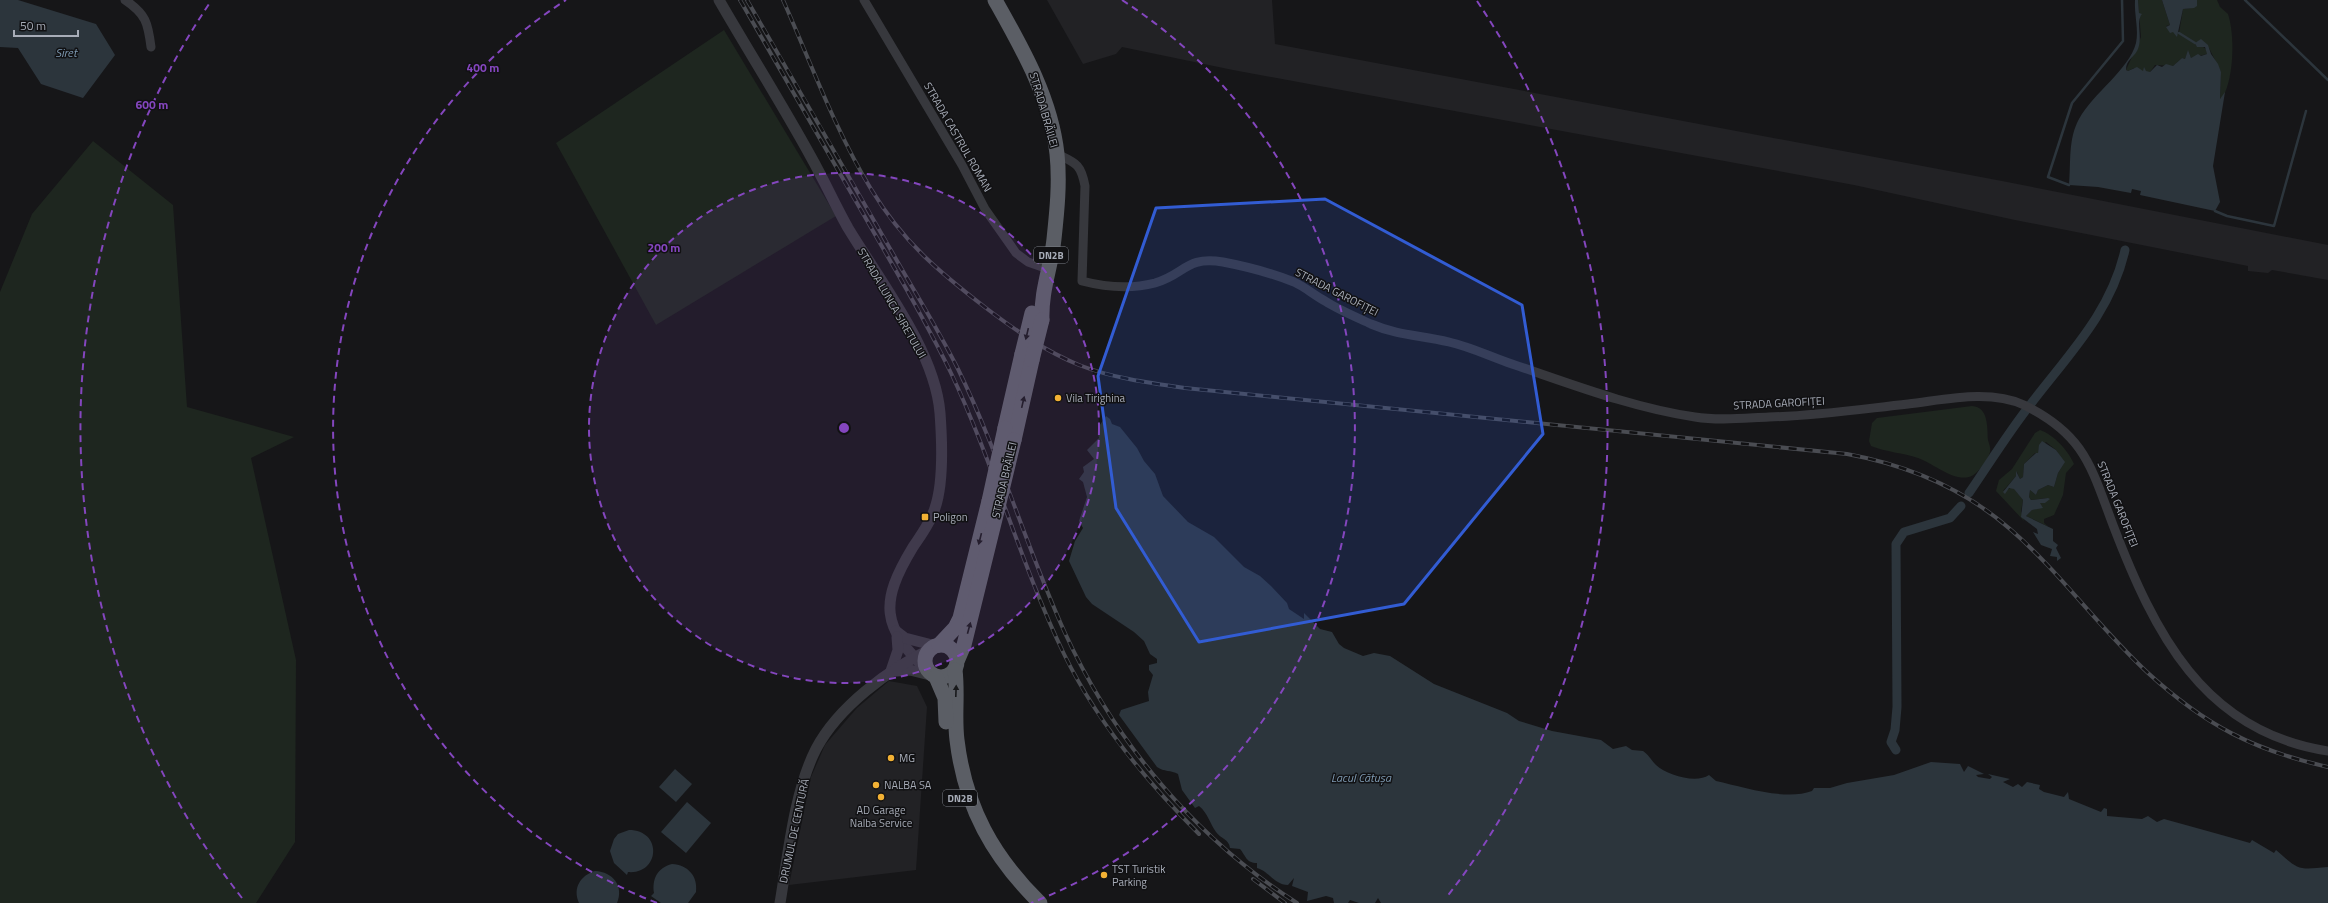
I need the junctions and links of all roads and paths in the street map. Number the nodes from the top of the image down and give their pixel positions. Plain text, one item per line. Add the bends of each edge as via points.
1 (125, 0) edge
2 (718, 0) edge
3 (864, 0) edge
4 (995, 0) edge
5 (151, 47) dead end
6 (1057, 154) junction
7 (1048, 269) junction
8 (1027, 357) junction
9 (993, 506) junction
10 (893, 628) junction
11 (935, 647) junction
12 (913, 657) junction
13 (956, 665) junction
14 (891, 671) junction
15 (933, 675) junction
16 (2328, 751) edge
17 (780, 903) edge
18 (1026, 903) edge
19 (1040, 903) edge

1 - 5 street via 136,7 148,24
2 - 10 street, STRADA LUNCA SIRETULUI via 916,341 934,379 940,421 938,495 931,518 895,582 889,610
3 - 7 street, STRADA CASTRUL ROMAN via 986,209 1016,253 1028,262
4 - 6 highway, STRADA BRĂILEI / DN2B via 1030,64 1042,96
6 - 7 highway, STRADA BRĂILEI / DN2B via 1054,242
6 - 16 street, STRADA GAROFIȚEI via 1078,164 1083,174 1085,186 1082,281 1105,286 1143,285 1163,280 1198,260 1224,262 1291,281 1373,325 1409,337 1450,342 1631,402 1697,418 1774,417 1985,397 2023,405 2067,434 2083,453 2099,484 2113,526 2147,606 2191,675 2248,725 2285,742
7 - 8 highway, STRADA BRĂILEI / DN2B, bridge
8 - 9 highway, STRADA BRĂILEI / DN2B, bridge via 1005,428
9 -> 8 highway, STRADA BRĂILEI / DN2B, bridge via 1014,440
9 -> 11 highway, STRADA BRĂILEI / DN2B via 960,618 955,628
13 -> 9 highway, STRADA BRĂILEI / DN2B via 968,631
10 - 11 street via 905,638
10 - 12 street, STRADA LUNCA SIRETULUI
10 - 14 street via 898,650
11 - 12 street, DRUMUL DE CENTURĂ
11 - 13 highway via 949,647
11 - 15 highway, DN2B via 926,658 926,668
12 - 14 street, DRUMUL DE CENTURĂ
12 - 15 street, STRADA LUNCA SIRETULUI
13 - 15 highway via 949,676
19 -> 13 highway, STRADA BRĂILEI / DN2B via 1012,874 995,851 970,797 961,766 957,739
14 - 15 street via 910,670
14 - 17 street, DRUMUL DE CENTURĂ via 839,717 816,750 801,791
15 - 18 highway, DN2B via 945,698 947,740 952,769 972,828 1004,880

